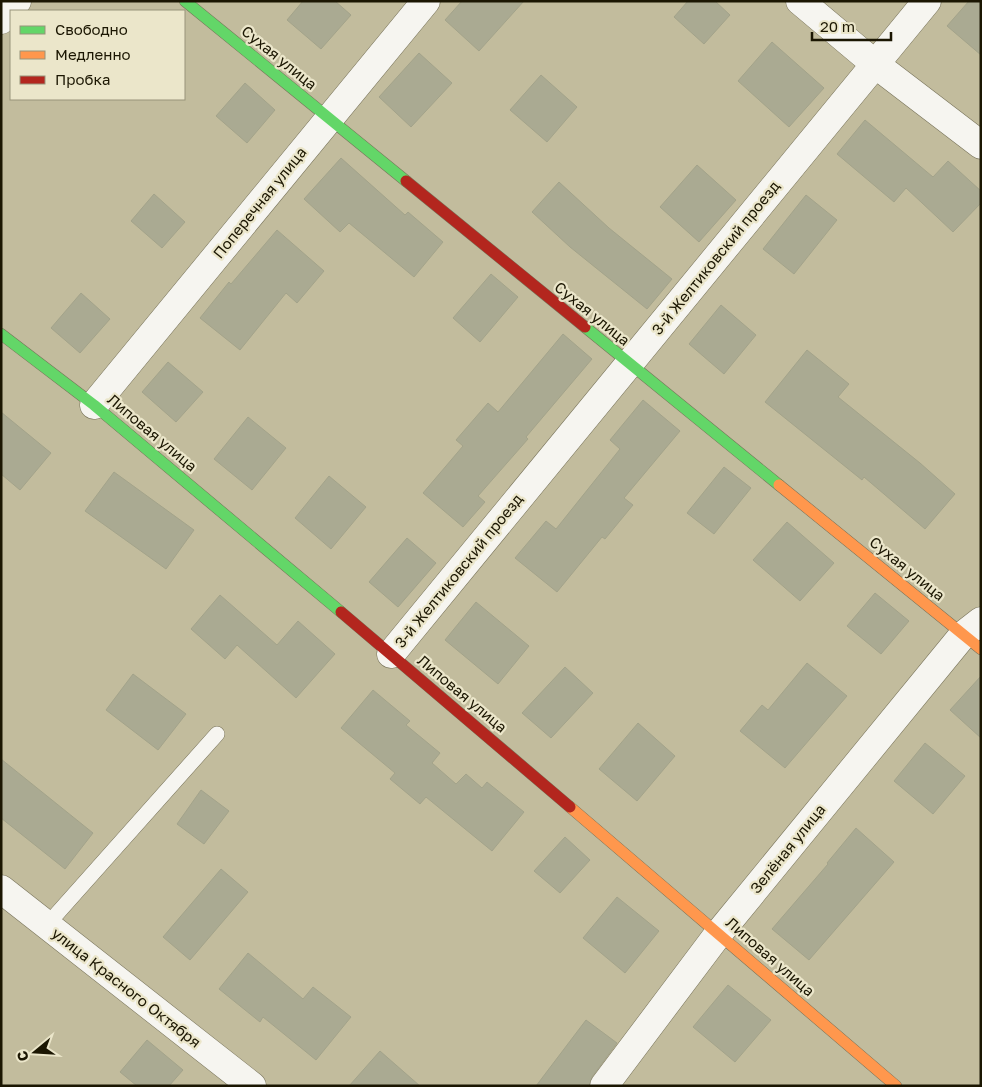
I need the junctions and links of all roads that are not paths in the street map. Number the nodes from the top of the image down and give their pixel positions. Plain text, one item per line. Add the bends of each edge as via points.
1 (17, 1) edge
2 (185, 1) edge
3 (426, 1) edge
4 (800, 1) edge
5 (927, 1) edge
6 (1, 20) edge
7 (876, 64) junction
8 (329, 119) junction
9 (981, 145) edge
10 (1, 334) edge
11 (629, 363) junction
12 (94, 405) junction
13 (975, 635) edge
14 (391, 654) junction
15 (216, 734) dead end
16 (1, 890) edge
17 (46, 926) junction
18 (719, 933) junction
19 (252, 1086) edge
20 (604, 1086) edge
21 (896, 1086) edge

1 - 6 street
2 - 8 street, Сухая улица
3 - 8 street, Поперечная улица
4 - 7 street
5 - 7 street, 3-й Желтиковский проезд
7 - 9 street
7 - 11 street, 3-й Желтиковский проезд
8 - 11 street, Сухая улица
8 - 12 street, Поперечная улица
10 - 12 street, Липовая улица
11 - 13 street, Сухая улица
11 - 14 street, 3-й Желтиковский проезд
12 - 14 street, Липовая улица
13 - 18 street, Зелёная улица
14 - 18 street, Липовая улица
15 - 17 lane
16 - 17 street, улица Красного Октября
17 - 19 street, улица Красного Октября
18 - 20 street, Зелёная улица
18 - 21 street, Липовая улица

